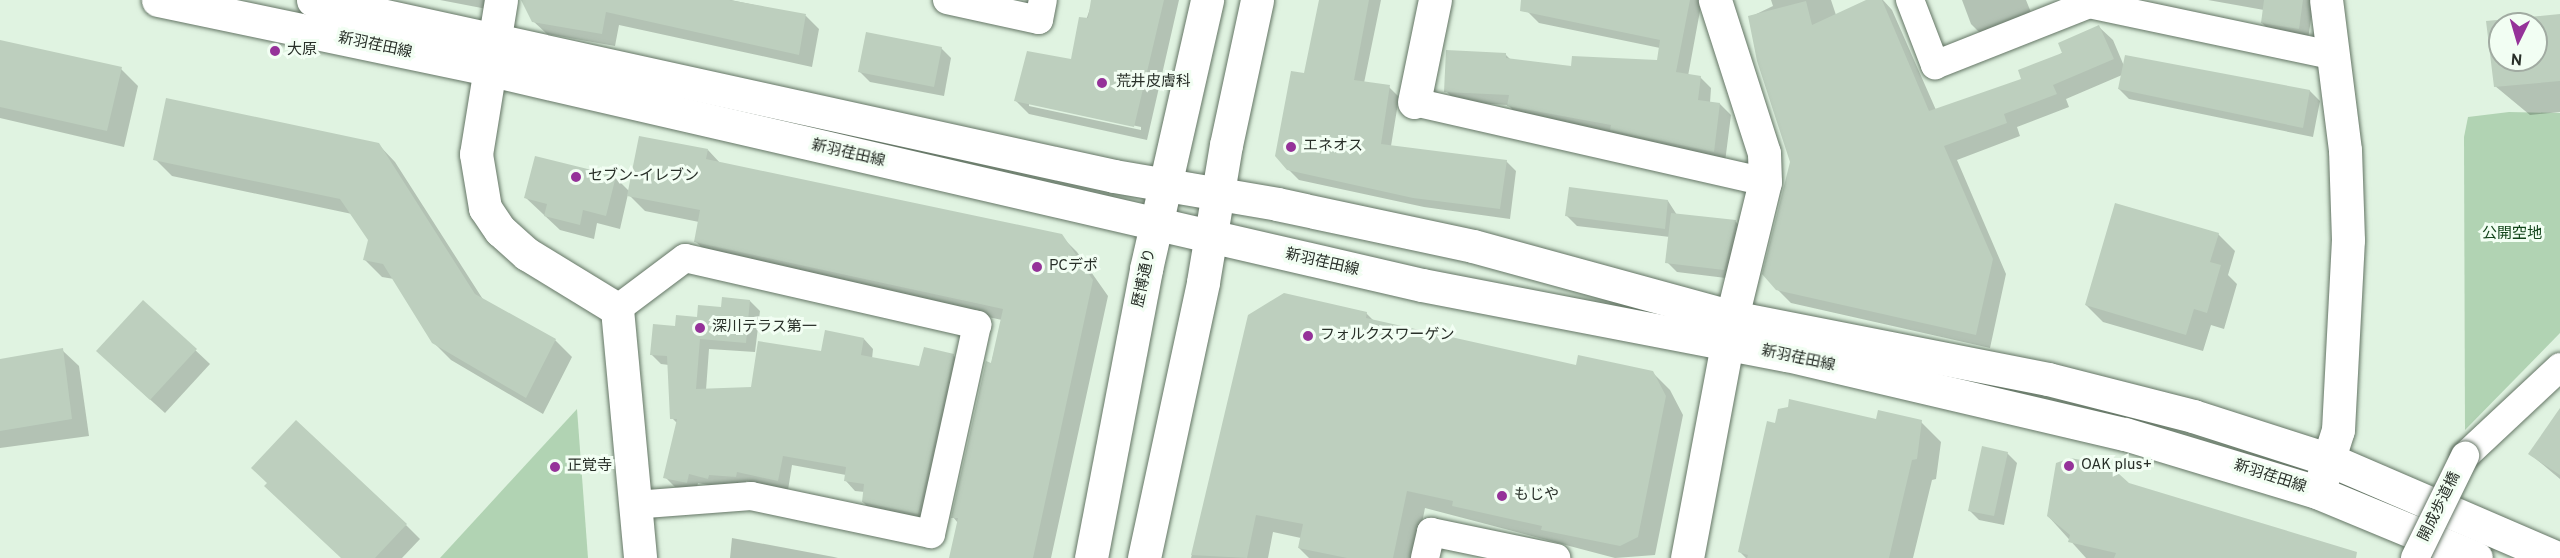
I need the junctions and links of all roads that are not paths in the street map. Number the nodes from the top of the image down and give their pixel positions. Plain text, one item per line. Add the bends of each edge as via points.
1 (158, 0) edge
2 (314, 0) edge
3 (501, 0) edge
4 (947, 0) edge
5 (1043, 0) edge
6 (1207, 0) edge
7 (1257, 0) edge
8 (1434, 0) edge
9 (1715, 0) edge
10 (1910, 0) edge
11 (2326, 0) edge
12 (490, 54) junction
13 (2335, 56) junction
14 (1414, 102) joint
15 (1766, 182) junction
16 (1165, 184) junction
17 (1218, 193) junction
18 (1156, 226) junction
19 (1211, 238) junction
20 (617, 309) junction
21 (1729, 332) junction
22 (2560, 367) edge
23 (2330, 460) junction
24 (2317, 492) junction
25 (635, 505) junction
26 (640, 558) edge
27 (1091, 558) edge
28 (1144, 558) edge
29 (1425, 558) edge
30 (1556, 558) edge
31 (1687, 558) edge
32 (2415, 558) edge
33 (2476, 558) edge
34 (2558, 558) edge

1 - 12 street, 新羽荏田線
2 - 12 street, 新羽荏田線
3 - 12 street
4 - 5 street via 1039,20
6 - 16 street, 歴博通り
7 - 17 street
8 - 14 street
9 - 15 street via 1764,153
10 - 13 street via 1935,65 2089,4
11 - 13 street
12 - 16 street, 新羽荏田線
12 - 18 street, 新羽荏田線
12 - 20 street via 476,154 485,208 500,230 527,254
13 - 23 street via 2345,150 2348,240 2338,430
14 - 15 street
15 - 21 street
16 - 17 street, 新羽荏田線
16 - 18 street, 歴博通り
17 - 19 street
17 - 21 street, 新羽荏田線 via 1473,246
18 - 19 street, 新羽荏田線
18 - 27 street, 歴博通り
19 - 21 street, 新羽荏田線
19 - 28 street
20 - 25 street
20 - 25 street via 684,258 977,325 931,534 751,496
21 - 23 street, 新羽荏田線 via 2048,379 2193,416
21 - 24 street, 新羽荏田線 via 1787,355 2124,434
21 - 31 street
22 - 32 street, 開成歩道橋, bridge via 2465,456
23 - 24 street
23 - 34 street, 新羽荏田線
24 - 33 street, 新羽荏田線
25 - 26 street
29 - 30 street via 1431,532

